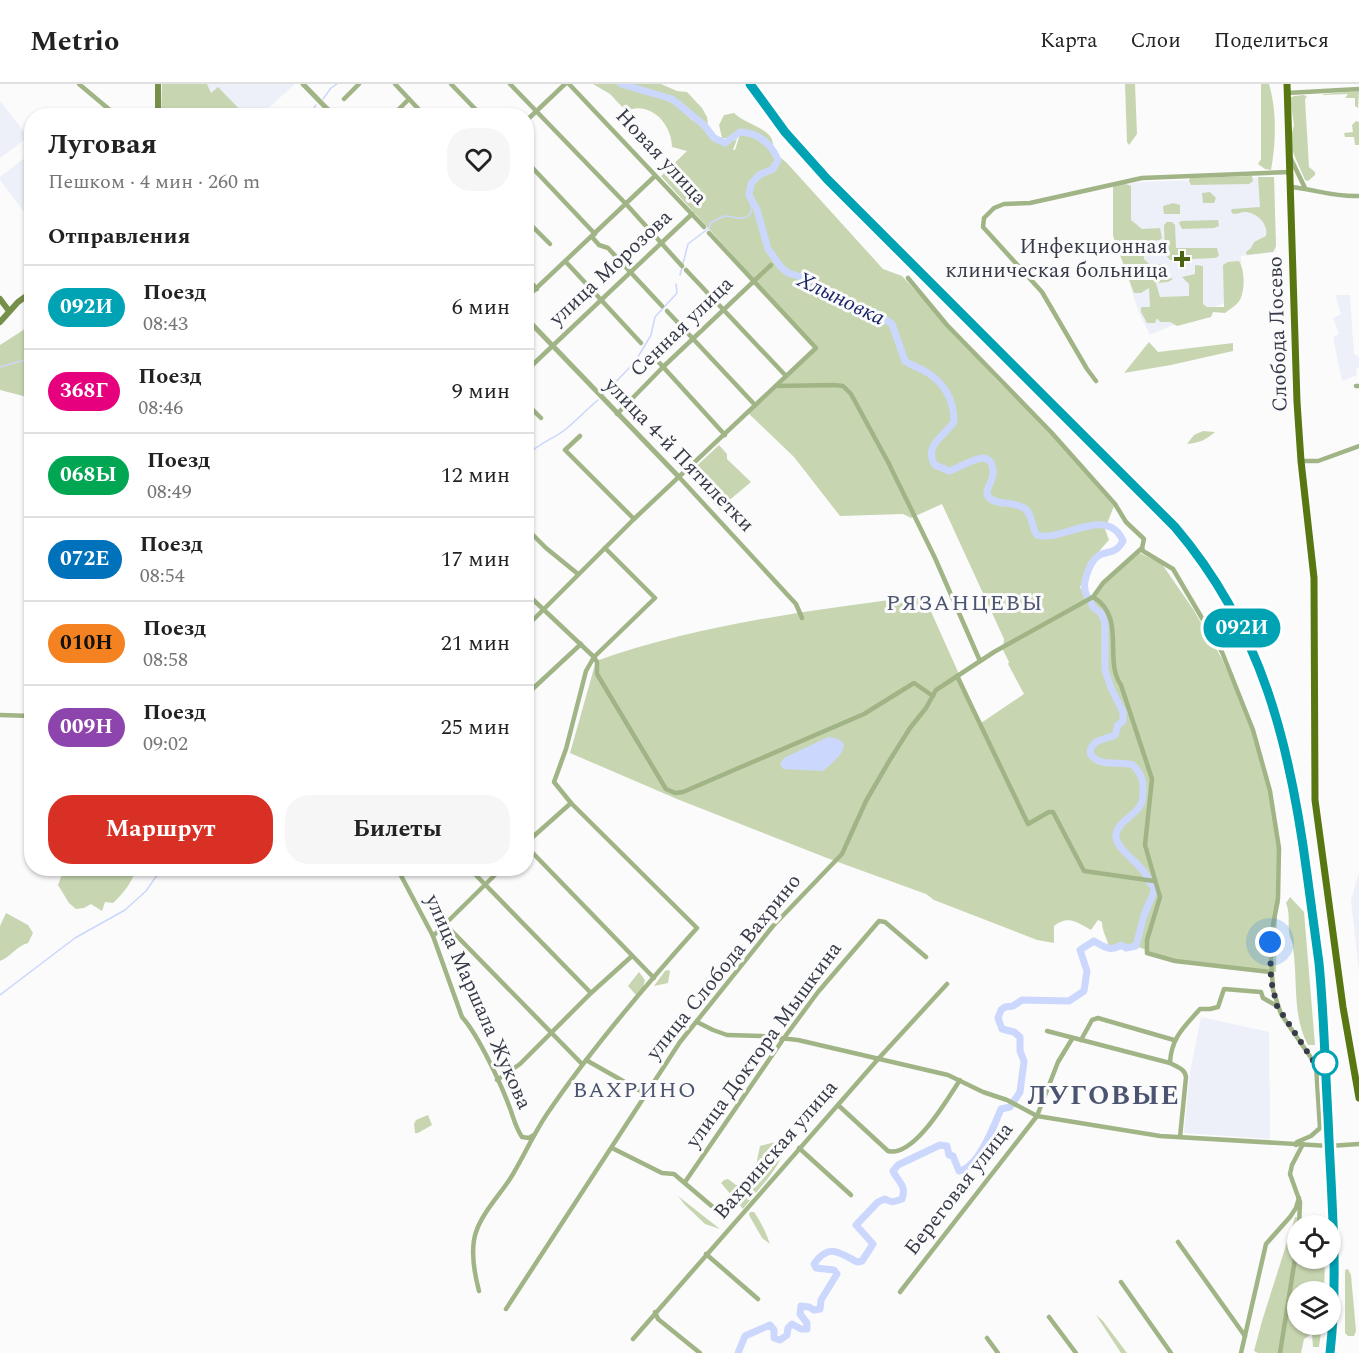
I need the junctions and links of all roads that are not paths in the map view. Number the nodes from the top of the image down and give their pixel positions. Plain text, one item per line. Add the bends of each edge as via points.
1 (79, 84) edge
2 (158, 84) edge
3 (303, 84) edge
4 (359, 84) edge
5 (395, 84) edge
6 (452, 84) edge
7 (510, 84) edge
8 (567, 84) edge
9 (1287, 84) edge
10 (1359, 89) edge
11 (1287, 93) junction
12 (344, 99) dead end
13 (409, 99) junction
14 (108, 108) edge
15 (158, 108) edge
16 (327, 108) edge
17 (400, 108) edge
18 (417, 108) edge
19 (474, 108) edge
20 (532, 108) edge
21 (536, 112) joint
22 (1289, 156) junction
23 (534, 170) edge
24 (1290, 172) junction
25 (655, 176) junction
26 (1290, 187) junction
27 (1305, 188) junction
28 (1359, 196) edge
29 (627, 205) junction
30 (692, 214) junction
31 (704, 227) dead end
32 (534, 228) edge
33 (709, 233) dead end
34 (593, 236) junction
35 (549, 244) dead end
36 (662, 244) junction
37 (567, 262) junction
38 (771, 265) dead end
39 (631, 273) junction
40 (908, 278) dead end
41 (754, 280) junction
42 (534, 286) edge
43 (537, 289) junction
44 (534, 291) edge
45 (0, 299) edge
46 (24, 299) edge
47 (602, 301) junction
48 (662, 306) dead end
49 (0, 308) edge
50 (724, 309) junction
51 (667, 311) dead end
52 (7, 313) junction
53 (0, 322) edge
54 (534, 326) edge
55 (693, 339) junction
56 (641, 343) dead end
57 (553, 346) junction
58 (655, 358) dead end
59 (534, 364) edge
60 (663, 367) junction
61 (786, 376) junction
62 (1096, 381) dead end
63 (773, 387) junction
64 (755, 405) junction
65 (534, 411) edge
66 (617, 414) junction
67 (541, 418) dead end
68 (725, 435) junction
69 (580, 436) dead end
70 (1359, 446) edge
71 (1301, 461) junction
72 (679, 477) junction
73 (634, 519) junction
74 (534, 536) edge
75 (605, 548) junction
76 (1142, 548) junction
77 (578, 574) junction
78 (534, 600) edge
79 (1089, 600) junction
80 (544, 609) junction
81 (802, 618) dead end
82 (534, 619) edge
83 (581, 644) junction
84 (594, 657) junction
85 (980, 661) junction
86 (957, 676) junction
87 (534, 688) edge
88 (933, 696) junction
89 (0, 715) edge
90 (24, 716) edge
91 (571, 802) junction
92 (534, 837) edge
93 (534, 853) edge
94 (401, 876) edge
95 (476, 876) edge
96 (494, 876) edge
97 (1154, 881) junction
98 (485, 886) junction
99 (446, 925) junction
100 (433, 936) junction
101 (632, 956) junction
102 (927, 957) dead end
103 (1270, 972) junction
104 (654, 978) junction
105 (947, 984) dead end
106 (591, 993) junction
107 (1277, 1006) junction
108 (697, 1022) junction
109 (1047, 1031) dead end
110 (551, 1034) junction
111 (784, 1038) junction
112 (1072, 1039) junction
113 (1081, 1040) junction
114 (1174, 1040) junction
115 (879, 1058) junction
116 (584, 1062) junction
117 (1170, 1063) junction
118 (497, 1080) junction
119 (960, 1080) junction
120 (646, 1094) junction
121 (1359, 1098) edge
122 (838, 1105) junction
123 (1037, 1116) junction
124 (534, 1135) junction
125 (1180, 1137) junction
126 (1303, 1144) junction
127 (1359, 1144) edge
128 (1296, 1145) junction
129 (612, 1148) junction
130 (799, 1148) junction
131 (685, 1182) junction
132 (851, 1195) dead end
133 (1299, 1198) junction
134 (714, 1208) dead end
135 (1299, 1215) edge
136 (1178, 1242) dead end
137 (706, 1254) junction
138 (1293, 1269) edge
139 (1121, 1282) dead end
140 (479, 1291) dead end
141 (900, 1292) dead end
142 (758, 1299) dead end
143 (506, 1309) dead end
144 (655, 1312) junction
145 (1049, 1317) dead end
146 (1245, 1336) junction
147 (987, 1338) dead end
148 (633, 1339) dead end
149 (700, 1353) edge
150 (998, 1353) edge
151 (1076, 1353) edge
152 (1171, 1353) edge
153 (1241, 1353) edge
154 (1280, 1353) edge

1 - 14 street
2 - 15 main road
3 - 16 street
4 - 12 street
5 - 13 street
6 - 19 street
7 - 20 street
8 - 21 street
8 - 25 street, Новая улица
9 - 11 main road, Слобода Лосево
10 - 11 street
11 - 22 main road, Слобода Лосево
13 - 17 street
13 - 18 street
21 - 29 street
22 - 24 main road, Слобода Лосево
22 - 27 street
23 - 34 street
24 - 26 main road, Слобода Лосево
24 - 62 street via 1142,177 1030,203 1004,204 984,218 983,227 1042,292
25 - 29 street
25 - 30 street, Новая улица
26 - 27 street
26 - 71 main road, Слобода Лосево
27 - 28 street via 1332,196
29 - 34 street
29 - 36 street
30 - 31 street, Новая улица
30 - 36 street, улица Морозова
32 - 35 street
33 - 41 street, Новая улица
34 - 37 street
34 - 39 street
36 - 39 street, улица Морозова
36 - 50 street
37 - 43 street
37 - 47 street
38 - 41 street, Сенная улица
39 - 47 street, улица Морозова
39 - 48 street
40 - 76 street via 1114,504 1144,539
41 - 50 street, Сенная улица
41 - 61 street, Новая улица via 816,348
42 - 43 street
43 - 44 street
45 - 52 main road
46 - 52 main road
47 - 56 street
47 - 57 street, улица Морозова
49 - 52 main road
50 - 55 street, Сенная улица
50 - 61 street
51 - 55 street
52 - 53 main road
54 - 57 street, улица 4-й Пятилетки
55 - 60 street, Сенная улица
55 - 64 street
57 - 59 street, улица Морозова
57 - 66 street, улица 4-й Пятилетки
58 - 60 street
60 - 66 street, Сенная улица
60 - 68 street
61 - 63 street
63 - 64 street
63 - 85 street via 843,386 851,393 900,485
64 - 68 street
65 - 67 street
66 - 72 street, улица 4-й Пятилетки
68 - 72 street
69 - 73 street via 566,450
70 - 71 street via 1318,461
71 - 121 main road, Слобода Лосево via 1314,579 1315,800
72 - 73 street
72 - 81 street, улица 4-й Пятилетки via 796,604
73 - 75 street
74 - 77 street
75 - 77 street
75 - 84 street via 655,598
76 - 79 street
76 - 103 street via 1173,569 1222,652 1253,730 1270,790 1279,848
77 - 80 street
78 - 80 street
79 - 85 street, улица Слобода Вахрино
79 - 97 street via 1104,607 1112,623 1115,676 1151,773 1145,845
80 - 82 street
80 - 83 street
83 - 84 street
83 - 87 street
84 - 88 street via 597,674 666,789 675,794 864,714 914,683
84 - 91 street via 586,671 554,782
85 - 86 street, улица Слобода Вахрино
86 - 88 street, улица Слобода Вахрино
86 - 97 street via 1028,824 1053,812 1084,871
88 - 108 street, улица Слобода Вахрино via 870,793 842,854 772,926
89 - 90 street
91 - 92 street
91 - 104 street via 697,928
93 - 101 street
94 - 100 street, улица Маршала Жукова
95 - 98 street
96 - 98 street
97 - 103 street via 1160,897 1147,953 1174,961
98 - 99 street
98 - 106 street
99 - 100 street
99 - 110 street
100 - 118 street, улица Маршала Жукова via 462,1017
101 - 104 street
101 - 106 street
102 - 111 street, улица Доктора Мышкина via 879,921
103 - 107 street
104 - 116 street
105 - 115 street, Вахринская улица
106 - 110 street
107 - 114 street via 1263,999 1261,992 1224,989 1218,1007 1200,1009
107 - 128 street via 1316,1065 1320,1128
108 - 111 street via 727,1035
108 - 120 street, улица Слобода Вахрино
109 - 112 street
110 - 116 street
110 - 118 street
111 - 115 street
111 - 131 street, улица Доктора Мышкина
112 - 113 street
112 - 123 street, Береговая улица via 1058,1062
113 - 114 street via 1092,1020 1098,1018
113 - 117 street
114 - 117 street
115 - 119 street
115 - 122 street, Вахринская улица
116 - 120 street
116 - 124 street
117 - 125 street via 1186,1073
118 - 124 street, улица Маршала Жукова via 522,1137
119 - 122 street via 932,1122 909,1145 895,1152 888,1151
119 - 123 street
120 - 129 street, улица Слобода Вахрино
122 - 130 street, Вахринская улица
123 - 125 street
123 - 141 street, Береговая улица
124 - 140 street via 476,1232 474,1274
125 - 128 street
126 - 127 street
126 - 128 street
126 - 133 street via 1290,1170
129 - 131 street
129 - 143 street, улица Слобода Вахрино
130 - 132 street
130 - 137 street, Вахринская улица
131 - 134 street
133 - 135 street
133 - 146 street via 1296,1209 1266,1244
136 - 146 street
137 - 142 street
137 - 144 street, Вахринская улица
138 - 154 street
139 - 152 street
144 - 148 street, Вахринская улица
144 - 149 street via 658,1319
145 - 151 street
146 - 153 street
147 - 150 street

